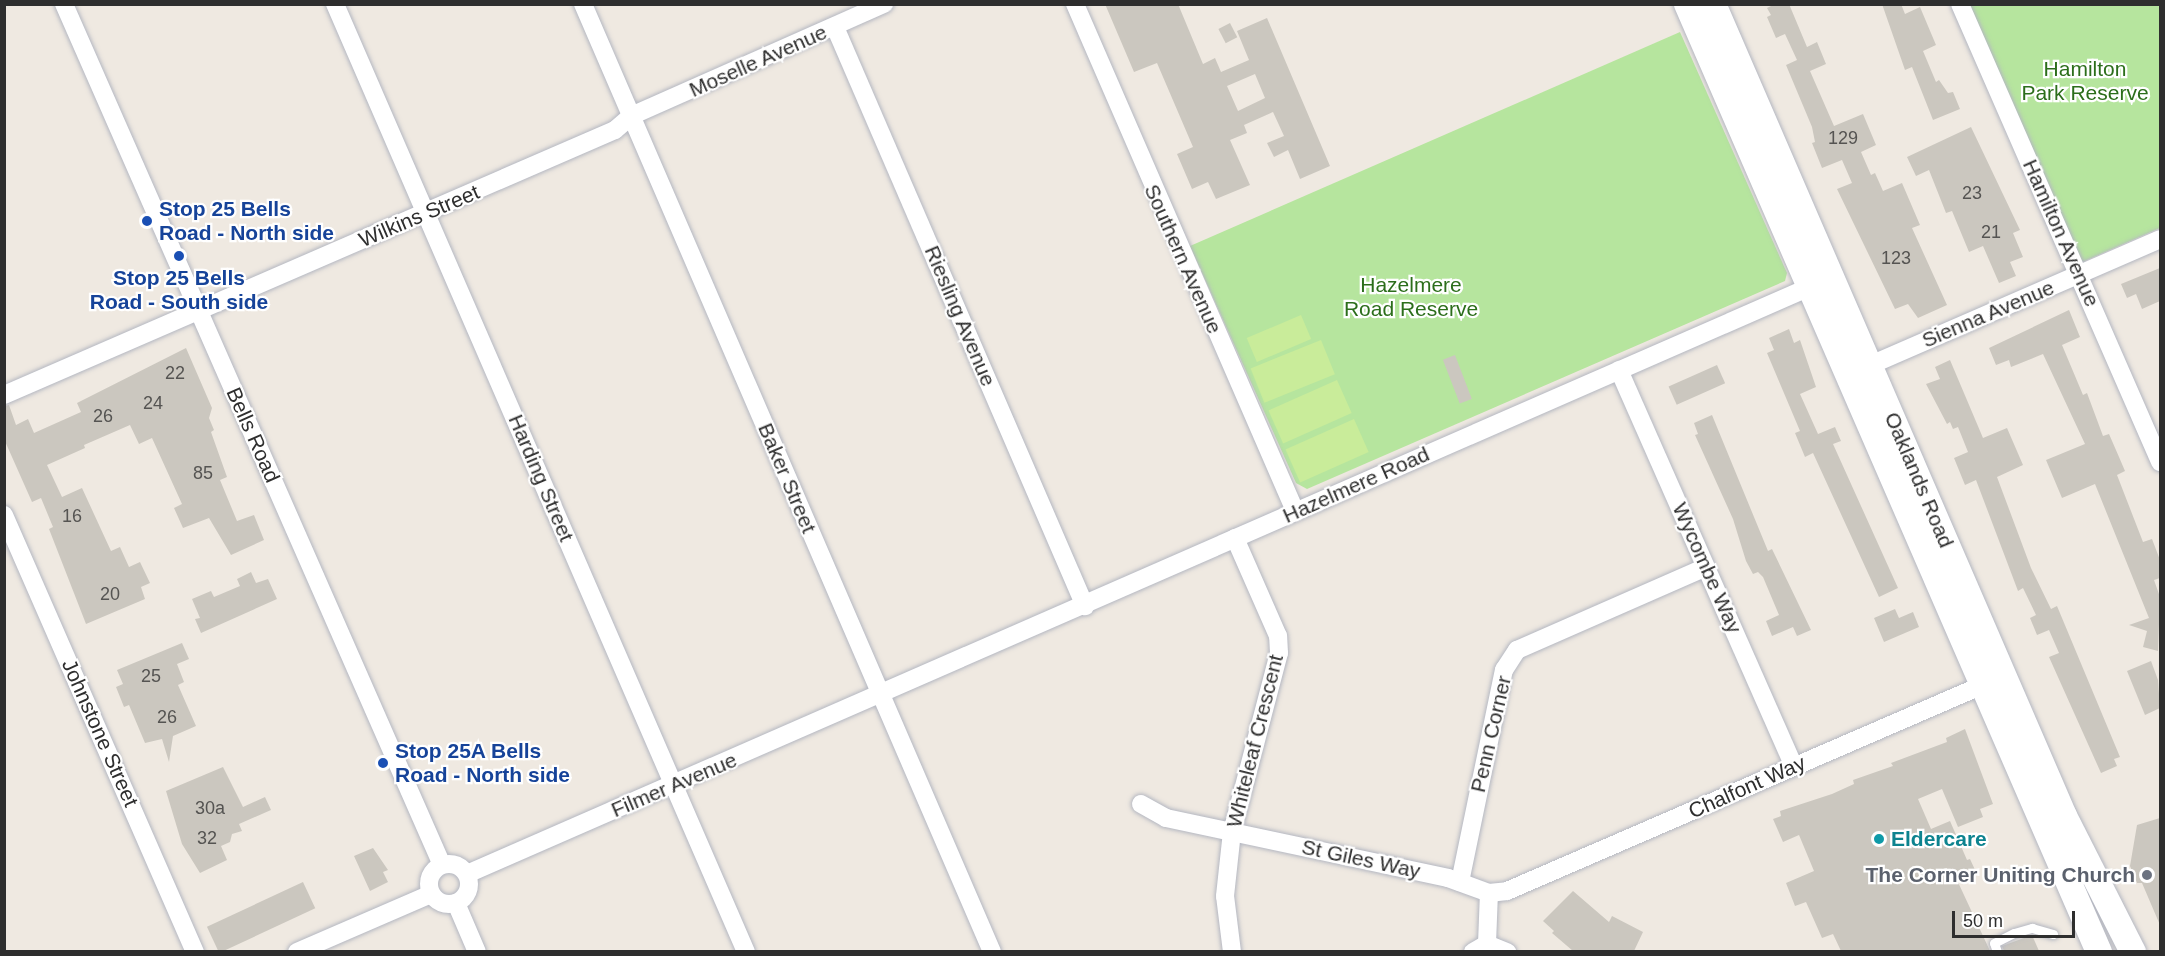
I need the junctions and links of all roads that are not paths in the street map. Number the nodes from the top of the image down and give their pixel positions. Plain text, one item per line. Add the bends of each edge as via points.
1 (64, 4) edge
2 (335, 4) edge
3 (583, 4) edge
4 (884, 4) edge
5 (1075, 4) edge
6 (1687, 4) edge
7 (1713, 4) edge
8 (1960, 4) edge
9 (835, 27) junction
10 (631, 116) junction
11 (426, 213) junction
12 (2160, 239) edge
13 (2079, 274) junction
14 (1821, 282) junction
15 (199, 310) junction
16 (1619, 370) junction
17 (1859, 370) junction
18 (4, 395) edge
19 (2160, 462) edge
20 (1295, 511) junction
21 (4, 515) edge
22 (1235, 538) junction
23 (1706, 567) junction
24 (1085, 606) junction
25 (1994, 680) junction
26 (881, 695) junction
27 (1794, 766) junction
28 (674, 785) junction
29 (1141, 804) dead end
30 (1232, 832) junction
31 (442, 865) junction
32 (467, 874) junction
33 (1460, 882) junction
34 (1489, 893) junction
35 (431, 894) junction
36 (456, 903) junction
37 (2053, 934) dead end
38 (1480, 948) edge
39 (195, 951) edge
40 (297, 951) edge
41 (477, 951) edge
42 (746, 951) edge
43 (992, 951) edge
44 (1232, 951) edge
45 (1508, 951) edge
46 (1997, 951) edge
47 (2099, 951) edge
48 (2133, 951) edge

1 - 15 street, Bells Road
2 - 11 street, Harding Street
3 - 10 street, Baker Street
4 - 9 street, Moselle Avenue
5 - 20 street, Southern Avenue via 1175,242
6 - 14 main road, Oaklands Road
7 - 14 main road, Oaklands Road
8 - 13 street, Hamilton Avenue
9 - 10 street, Moselle Avenue
9 - 24 street, Riesling Avenue
10 - 11 street, Wilkins Street via 615,130
10 - 26 street, Baker Street
11 - 15 street, Wilkins Street
11 - 28 street, Harding Street
12 - 13 street, Sienna Avenue
13 - 17 street, Sienna Avenue
13 - 19 street, Hamilton Avenue
14 - 16 street, Hazelmere Road
14 - 17 main road, Oaklands Road
15 - 18 street, Wilkins Street
15 - 31 street, Bells Road
16 - 20 street, Hazelmere Road
16 - 23 street, Wycombe Way
17 - 25 main road, Oaklands Road
20 - 22 street, Hazelmere Road
21 - 39 street, Johnstone Street
22 - 24 street, Hazelmere Road
22 - 30 street, Whiteleaf Crescent via 1278,636 1279,653
23 - 27 street, Wycombe Way
23 - 33 street, Penn Corner via 1517,650 1504,670
24 - 26 street, Hazelmere Road
25 - 27 street, Chalfont Way
25 - 47 main road, Oaklands Road
25 - 48 main road, Oaklands Road
26 - 28 street, Filmer Avenue
26 - 43 street, Baker Street
27 - 34 street, Chalfont Way via 1507,891
28 - 32 street, Filmer Avenue
28 - 42 street, Harding Street
29 - 30 street, St Giles Way via 1166,818
30 - 33 street, St Giles Way
30 - 44 street, Whiteleaf Crescent via 1225,896
31 - 32 street via 453,864
31 - 35 street via 431,874
32 - 36 street via 466,894
33 - 34 street, St Giles Way
34 - 38 street
35 - 36 street via 439,902
35 - 40 street
36 - 41 street
37 - 46 lane via 2032,928 2014,933 1994,943
38 - 45 street

